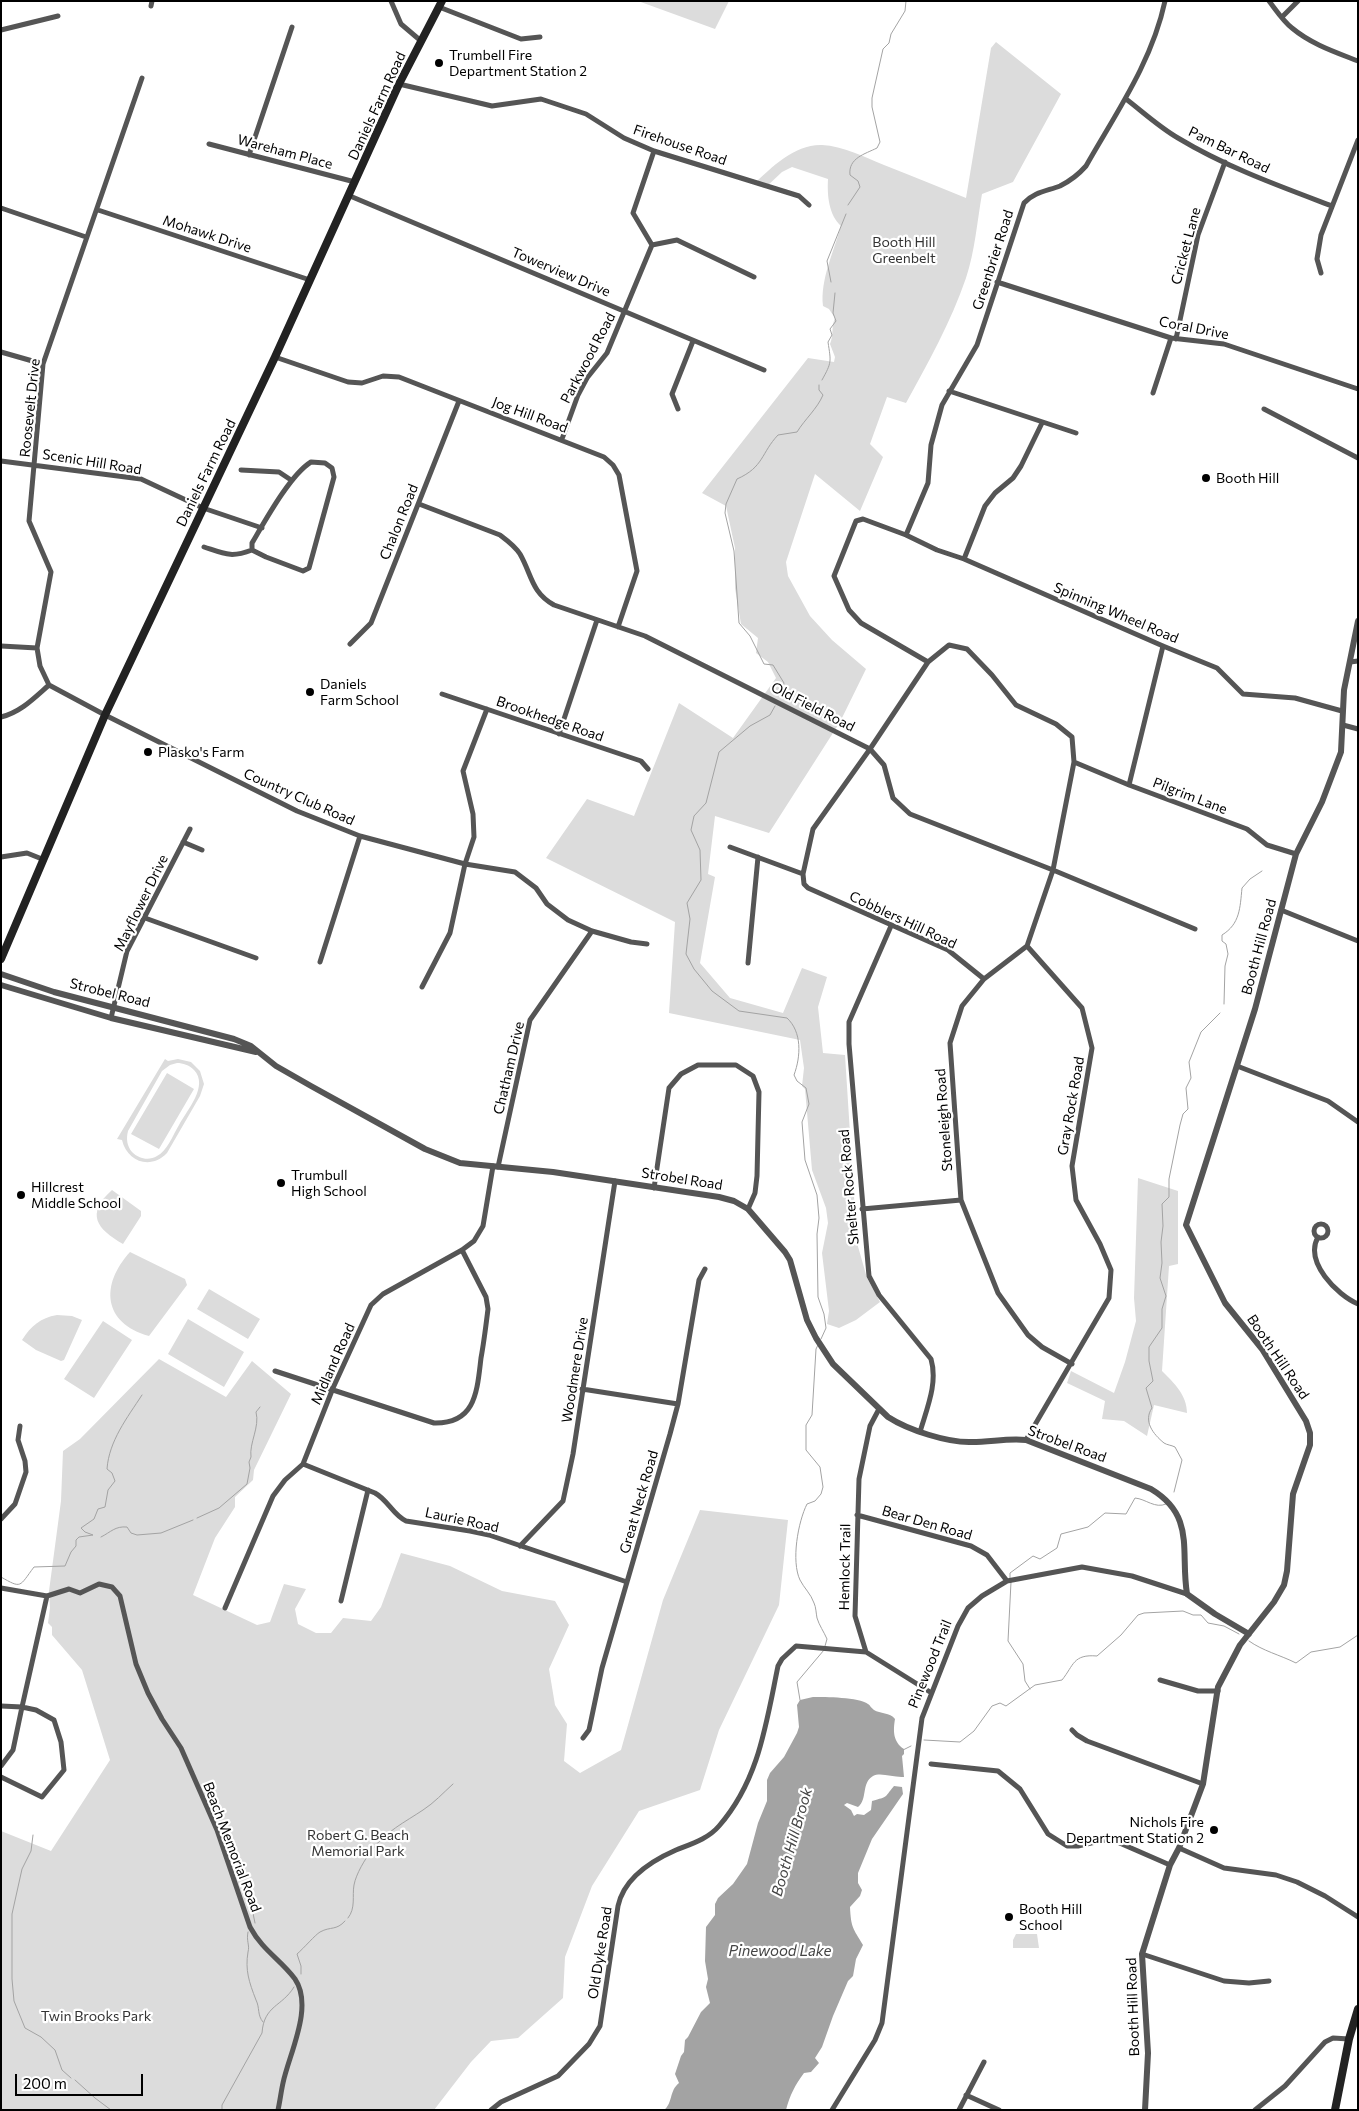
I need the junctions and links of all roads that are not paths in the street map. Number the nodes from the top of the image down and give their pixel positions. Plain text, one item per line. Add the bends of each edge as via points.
1 (391, 1) edge
2 (1165, 1) edge
3 (1269, 1) edge
4 (1298, 1) edge
5 (441, 4) edge
6 (58, 16) dead end
7 (1282, 17) junction
8 (292, 27) dead end
9 (1, 30) edge
10 (540, 37) dead end
11 (421, 41) junction
12 (1358, 61) edge
13 (142, 78) dead end
14 (399, 84) junction
15 (1126, 99) junction
16 (1358, 140) edge
17 (209, 144) dead end
18 (654, 151) junction
19 (249, 155) junction
20 (1225, 162) junction
21 (355, 182) junction
22 (350, 196) junction
23 (809, 205) dead end
24 (1332, 206) junction
25 (1, 208) edge
26 (98, 210) junction
27 (86, 237) junction
28 (652, 245) junction
29 (1321, 273) dead end
30 (754, 277) dead end
31 (310, 280) junction
32 (997, 282) junction
33 (626, 311) junction
34 (1174, 338) junction
35 (693, 340) junction
36 (1, 352) edge
37 (275, 357) junction
38 (43, 364) junction
39 (764, 370) dead end
40 (1358, 389) edge
41 (949, 391) junction
42 (1152, 393) dead end
43 (459, 401) junction
44 (678, 409) dead end
45 (1264, 409) dead end
46 (1042, 422) junction
47 (1076, 433) dead end
48 (562, 439) junction
49 (1358, 458) edge
50 (1, 461) edge
51 (36, 464) junction
52 (241, 470) dead end
53 (292, 480) junction
54 (419, 504) junction
55 (203, 508) junction
56 (262, 528) junction
57 (906, 535) junction
58 (204, 547) dead end
59 (252, 550) junction
60 (964, 559) junction
61 (597, 620) junction
62 (1358, 621) edge
63 (618, 627) junction
64 (350, 644) dead end
65 (1, 646) edge
66 (1163, 646) junction
67 (37, 648) junction
68 (1358, 661) edge
69 (928, 662) junction
70 (1350, 662) junction
71 (49, 685) junction
72 (442, 694) dead end
73 (487, 710) junction
74 (1342, 711) junction
75 (104, 716) junction
76 (1, 717) edge
77 (1343, 726) junction
78 (1358, 729) edge
79 (559, 734) junction
80 (870, 749) junction
81 (1074, 762) junction
82 (648, 770) dead end
83 (1128, 784) junction
84 (190, 829) dead end
85 (360, 836) junction
86 (184, 842) junction
87 (730, 847) dead end
88 (202, 850) dead end
89 (1296, 854) junction
90 (1, 857) edge
91 (758, 857) junction
92 (42, 859) junction
93 (466, 864) junction
94 (1052, 870) junction
95 (803, 874) junction
96 (1281, 910) junction
97 (145, 918) junction
98 (891, 926) junction
99 (1196, 929) dead end
100 (592, 931) junction
101 (1358, 941) edge
102 (647, 944) dead end
103 (1027, 946) junction
104 (2, 953) edge
105 (256, 958) dead end
106 (320, 962) dead end
107 (748, 963) dead end
108 (1, 974) edge
109 (984, 979) junction
110 (1, 985) edge
111 (422, 988) dead end
112 (113, 1008) junction
113 (111, 1018) junction
114 (214, 1032) junction
115 (212, 1040) junction
116 (258, 1052) junction
117 (1237, 1066) junction
118 (1358, 1122) edge
119 (496, 1166) junction
120 (615, 1181) junction
121 (654, 1188) junction
122 (961, 1200) junction
123 (748, 1209) junction
124 (862, 1209) junction
125 (1318, 1237) dead end
126 (462, 1250) junction
127 (705, 1269) dead end
128 (1358, 1304) edge
129 (1072, 1364) junction
130 (276, 1371) dead end
131 (333, 1388) junction
132 (582, 1389) junction
133 (678, 1404) junction
134 (879, 1409) junction
135 (20, 1426) dead end
136 (920, 1432) junction
137 (1026, 1440) junction
138 (303, 1464) junction
139 (368, 1490) junction
140 (858, 1515) junction
141 (1, 1519) edge
142 (520, 1546) junction
143 (1010, 1580) junction
144 (627, 1582) junction
145 (1, 1588) edge
146 (1188, 1594) junction
147 (47, 1596) junction
148 (341, 1602) dead end
149 (225, 1608) dead end
150 (1249, 1634) junction
151 (866, 1652) junction
152 (1160, 1680) dead end
153 (1218, 1691) junction
154 (930, 1692) junction
155 (1, 1706) edge
156 (22, 1707) junction
157 (1072, 1730) dead end
158 (583, 1738) dead end
159 (931, 1764) dead end
160 (1, 1766) edge
161 (1, 1777) edge
162 (1203, 1784) junction
163 (1179, 1848) junction
164 (1170, 1865) junction
165 (1358, 1917) edge
166 (1142, 1954) junction
167 (1270, 1981) dead end
168 (1358, 2009) edge
169 (1349, 2039) junction
170 (984, 2062) dead end
171 (966, 2095) junction
172 (278, 2110) edge
173 (490, 2110) edge
174 (832, 2110) edge
175 (959, 2110) edge
176 (999, 2110) edge
177 (1145, 2110) edge
178 (1255, 2110) edge
179 (1336, 2110) edge

1 - 11 street via 400,24
2 - 15 street, Greenbrier Road via 1142,67
3 - 7 street
4 - 7 street
5 - 10 street via 521,39
5 - 11 main road, Daniels Farm Road
6 - 9 street
7 - 12 street via 1290,27 1311,41
8 - 19 street
11 - 14 main road, Daniels Farm Road
13 - 26 street, Roosevelt Drive
14 - 18 street, Firehouse Road via 492,106 541,99 586,114 624,138
14 - 21 main road, Daniels Farm Road
15 - 20 street, Pam Bar Road via 1176,137
15 - 32 street, Greenbrier Road via 1081,172 1060,186 1031,196 1024,203
16 - 24 street
17 - 19 street, Wareham Place
18 - 23 street, Firehouse Road via 799,196
18 - 28 street via 633,213
19 - 21 street, Wareham Place
20 - 24 street, Pam Bar Road
20 - 34 street, Cricket Lane via 1198,234
21 - 22 main road, Daniels Farm Road
22 - 31 main road, Daniels Farm Road
22 - 33 street, Towerview Drive
24 - 29 street via 1318,246
25 - 27 street
26 - 27 street, Roosevelt Drive
26 - 31 street, Mohawk Drive
27 - 38 street, Roosevelt Drive
28 - 30 street via 677,240
28 - 33 street, Parkwood Road
31 - 37 main road, Daniels Farm Road
32 - 34 street, Coral Drive
32 - 41 street, Greenbrier Road via 977,345
33 - 35 street, Towerview Drive
33 - 48 street, Parkwood Road via 607,353 578,395
34 - 40 street, Coral Drive via 1224,344
34 - 42 street, Cricket Lane
35 - 39 street, Towerview Drive
35 - 44 street via 672,394
36 - 38 street
37 - 43 street, Jog Hill Road via 348,382 362,383 383,376 399,377
37 - 55 main road, Daniels Farm Road
38 - 51 street, Roosevelt Drive
41 - 46 street
41 - 57 street, Greenbrier Road via 932,438 928,483
43 - 48 street, Jog Hill Road
43 - 54 street, Chalon Road
45 - 49 street
46 - 47 street
46 - 60 street via 1022,466 985,506
48 - 63 street, Jog Hill Road via 604,456 614,464 619,475 637,571
50 - 51 street, Scenic Hill Road
51 - 55 street, Scenic Hill Road via 141,479
51 - 67 street, Roosevelt Drive via 29,521 51,572
52 - 53 street via 278,472
53 - 56 street
53 - 59 street via 311,462 325,463 332,468 334,477 309,568 303,571
54 - 61 street, Old Field Road via 500,535 520,555 543,599
54 - 64 street, Chalon Road via 372,622
55 - 56 street, Scenic Hill Road
55 - 75 main road, Daniels Farm Road
56 - 59 street via 252,543
57 - 60 street, Spinning Wheel Road
57 - 69 street, Spinning Wheel Road via 863,518 856,521 834,576 849,610 861,623
58 - 59 street via 229,556
60 - 66 street, Spinning Wheel Road
61 - 63 street, Old Field Road
61 - 79 street
62 - 70 street, Booth Hill Road
63 - 80 street, Old Field Road via 654,641
65 - 67 street
66 - 74 street, Spinning Wheel Road via 1217,668 1243,694 1295,698
66 - 83 street
67 - 71 street, Roosevelt Drive via 40,666
68 - 70 street
69 - 80 street
69 - 81 street via 949,645 967,649 1016,705 1056,724 1072,737
70 - 74 street, Booth Hill Road
71 - 75 street
71 - 76 street via 14,714
72 - 73 street, Brookhedge Road
73 - 79 street, Brookhedge Road
73 - 93 street via 462,770 473,814 474,837
74 - 77 street, Booth Hill Road
75 - 85 street, Country Club Road via 297,811
75 - 92 main road, Daniels Farm Road
77 - 78 street
77 - 89 street, Booth Hill Road via 1341,752 1322,802
79 - 82 street, Brookhedge Road via 641,761
80 - 94 street, Old Field Road via 884,765 893,798 910,814
80 - 95 street via 813,829
81 - 83 street, Pilgrim Lane
81 - 94 street
83 - 89 street, Pilgrim Lane via 1247,829 1267,845
84 - 86 street, Mayflower Drive
85 - 93 street, Country Club Road
85 - 106 street
86 - 88 street
86 - 97 street, Mayflower Drive
87 - 91 street
89 - 96 street, Booth Hill Road
90 - 92 street via 27,853
91 - 95 street
91 - 107 street
92 - 104 main road, Daniels Farm Road
93 - 100 street, Country Club Road via 516,872 536,888 547,904 568,920
93 - 111 street via 450,933
94 - 99 street, Old Field Road
94 - 103 street
95 - 98 street, Cobblers Hill Road via 808,888
96 - 101 street
96 - 117 street, Booth Hill Road
97 - 105 street
97 - 112 street, Mayflower Drive via 127,951
98 - 109 street, Cobblers Hill Road via 948,950
98 - 124 street, Shelter Rock Road via 849,1022
100 - 102 street, Country Club Road
100 - 119 street, Chatham Drive via 530,1020
103 - 109 street, Stoneleigh Road
103 - 129 street, Gray Rock Road via 1082,1008 1092,1048 1072,1166 1076,1200 1111,1270 1110,1298
108 - 112 street, Strobel Road
109 - 122 street, Stoneleigh Road via 962,1006 950,1043
110 - 113 street, Strobel Road
112 - 113 street, Mayflower Drive
112 - 114 street, Strobel Road
113 - 115 street, Strobel Road
114 - 115 street
114 - 116 street, Strobel Road via 251,1046
115 - 116 street, Strobel Road
116 - 119 street, Strobel Road via 310,1086 425,1149 460,1163
117 - 118 street via 1328,1101
117 - 150 street, Booth Hill Road via 1186,1225 1225,1303 1262,1349 1310,1433 1310,1445 1293,1494 1284,1584
119 - 120 street, Strobel Road
119 - 126 street, Midland Road via 483,1226 474,1241
120 - 121 street, Strobel Road
120 - 132 street, Woodmere Drive
121 - 123 street, Strobel Road via 719,1197
121 - 123 street via 669,1088 681,1074 698,1065 736,1065 753,1076 759,1092 757,1176 755,1193
122 - 124 street
122 - 129 street, Stoneleigh Road via 998,1293 1028,1335
123 - 134 street, Strobel Road via 790,1260 807,1320 833,1364
124 - 136 street, Shelter Rock Road via 869,1276 879,1295 931,1359 934,1370
125 - 128 street via 1314,1244 1315,1254 1323,1274 1343,1296
126 - 131 street, Midland Road via 383,1294 371,1305
126 - 131 street via 486,1297 488,1308 477,1390 464,1415 448,1423 434,1423
127 - 133 street, Great Neck Road via 699,1280
129 - 137 street, Gray Rock Road
130 - 131 street
131 - 138 street, Midland Road
132 - 133 street
132 - 142 street, Woodmere Drive via 574,1454 562,1501
133 - 144 street, Great Neck Road
134 - 136 street, Strobel Road via 898,1424
134 - 140 street, Hemlock Trail via 864,1449
135 - 141 street via 18,1440 26,1472 15,1504
136 - 137 street, Strobel Road via 970,1442 1007,1438
137 - 146 street, Strobel Road via 1162,1496 1183,1524
138 - 139 street, Laurie Road
138 - 149 street, Midland Road via 273,1496
139 - 142 street, Laurie Road via 386,1500 396,1514 406,1520 470,1531
139 - 148 street
140 - 143 street, Bear Den Road via 971,1546 987,1555
140 - 151 street, Hemlock Trail via 855,1616
142 - 144 street, Laurie Road
143 - 146 street, Pinewood Trail via 1082,1567 1132,1576
143 - 154 street, Pinewood Trail via 968,1608
144 - 158 street, Great Neck Road via 602,1668 589,1730
145 - 147 street
146 - 150 street, Pinewood Trail
147 - 156 street
147 - 172 street, Beach Memorial Road via 69,1590 80,1593 99,1584 112,1587 120,1596 136,1664 148,1693 181,1748 217,1830 250,1927 258,1941 298,1986 301,2016
150 - 153 street, Booth Hill Road via 1240,1645
151 - 154 street
151 - 173 street, Old Dyke Road via 796,1646 782,1659 748,1785 718,1828 707,1837 649,1864 625,1888 618,1906 600,2026 594,2037 558,2076
152 - 153 street via 1198,1691
153 - 162 street, Booth Hill Road
154 - 174 street, Pinewood Trail via 922,1718 882,2023
155 - 156 street
156 - 160 street via 13,1750
156 - 161 street via 54,1720 64,1770 42,1797
157 - 162 street via 1086,1741
159 - 164 street via 998,1772 1020,1789 1048,1834 1067,1846 1115,1841
162 - 163 street, Booth Hill Road
163 - 164 street, Booth Hill Road
163 - 165 street via 1224,1868 1296,1882
164 - 166 street, Booth Hill Road
166 - 167 street via 1224,1982
166 - 177 street, Booth Hill Road via 1148,2054
168 - 169 main road
169 - 178 street via 1332,2038 1325,2042 1285,2086
169 - 179 main road
170 - 171 street
171 - 175 street
171 - 176 street

